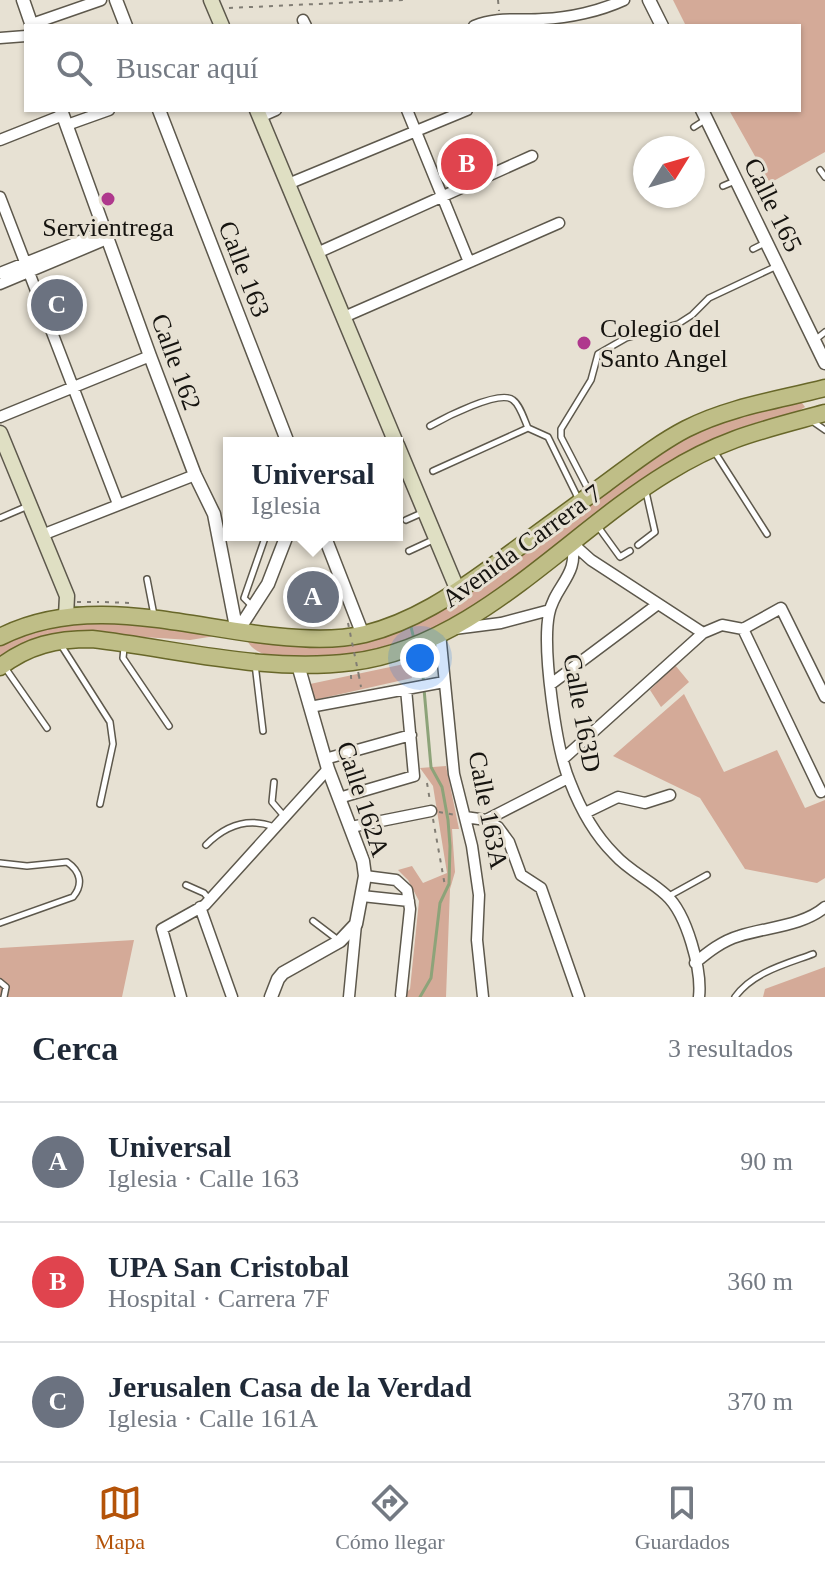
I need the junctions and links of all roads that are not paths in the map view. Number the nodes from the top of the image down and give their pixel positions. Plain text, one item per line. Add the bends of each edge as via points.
1 (23, 0) edge
2 (101, 0) edge
3 (116, 0) edge
4 (624, 0) edge
5 (649, 0) edge
6 (213, 4) edge
7 (29, 24) edge
8 (42, 24) edge
9 (125, 24) edge
10 (221, 24) edge
11 (480, 24) edge
12 (661, 24) edge
13 (24, 31) edge
14 (0, 38) edge
15 (96, 112) edge
16 (160, 112) edge
17 (408, 112) edge
18 (462, 112) edge
19 (259, 114) edge
20 (704, 114) edge
21 (64, 117) edge
22 (694, 127) dead end
23 (416, 131) junction
24 (0, 140) edge
25 (532, 156) dead end
26 (820, 170) dead end
27 (825, 177) edge
28 (736, 180) junction
29 (288, 184) junction
30 (723, 186) dead end
31 (0, 197) edge
32 (442, 197) junction
33 (559, 223) dead end
34 (106, 235) junction
35 (766, 243) junction
36 (753, 249) dead end
37 (317, 253) junction
38 (469, 262) junction
39 (778, 266) junction
40 (27, 268) junction
41 (0, 273) edge
42 (0, 284) edge
43 (344, 317) junction
44 (825, 332) edge
45 (814, 341) junction
46 (150, 356) junction
47 (825, 362) edge
48 (72, 386) junction
49 (825, 388) edge
50 (803, 393) junction
51 (825, 405) edge
52 (825, 413) edge
53 (0, 417) edge
54 (808, 418) junction
55 (430, 426) dead end
56 (528, 428) junction
57 (825, 430) edge
58 (0, 433) edge
59 (286, 437) edge
60 (394, 437) edge
61 (712, 447) junction
62 (403, 458) edge
63 (433, 471) dead end
64 (195, 475) junction
65 (645, 488) junction
66 (586, 498) junction
67 (118, 504) junction
68 (30, 505) junction
69 (425, 511) junction
70 (0, 518) edge
71 (406, 520) dead end
72 (596, 523) junction
73 (767, 534) dead end
74 (42, 535) junction
75 (436, 539) junction
76 (264, 541) edge
77 (285, 541) edge
78 (326, 541) edge
79 (571, 542) junction
80 (638, 545) dead end
81 (409, 551) dead end
82 (630, 551) dead end
83 (147, 579) dead end
84 (458, 591) junction
85 (658, 604) junction
86 (252, 606) junction
87 (550, 610) junction
88 (66, 616) junction
89 (155, 620) junction
90 (743, 629) junction
91 (444, 631) junction
92 (237, 632) junction
93 (703, 633) junction
94 (363, 635) junction
95 (0, 637) edge
96 (58, 641) junction
97 (126, 643) junction
98 (157, 647) junction
99 (255, 663) junction
100 (298, 665) junction
101 (1, 666) edge
102 (444, 682) junction
103 (551, 684) junction
104 (406, 689) junction
105 (825, 697) edge
106 (310, 707) junction
107 (169, 726) dead end
108 (47, 728) dead end
109 (263, 731) dead end
110 (411, 735) junction
111 (563, 759) junction
112 (327, 764) junction
113 (568, 778) junction
114 (274, 782) dead end
115 (821, 792) dead end
116 (670, 795) dead end
117 (339, 798) junction
118 (100, 804) dead end
119 (436, 812) road end
120 (585, 813) junction
121 (285, 816) junction
122 (459, 816) junction
123 (486, 820) junction
124 (275, 827) junction
125 (351, 827) junction
126 (206, 845) dead end
127 (0, 863) edge
128 (707, 875) dead end
129 (365, 876) junction
130 (186, 885) dead end
131 (362, 896) junction
132 (668, 897) junction
133 (209, 900) junction
134 (409, 901) junction
135 (200, 907) junction
136 (825, 907) edge
137 (313, 921) dead end
138 (0, 923) edge
139 (356, 924) junction
140 (340, 941) junction
141 (813, 954) dead end
142 (695, 963) junction
143 (0, 982) edge
144 (401, 995) edge
145 (4, 997) edge
146 (181, 997) edge
147 (232, 997) edge
148 (271, 997) edge
149 (349, 997) edge
150 (483, 997) edge
151 (579, 997) edge
152 (699, 997) edge
153 (735, 997) edge

1 - 7 street
2 - 8 street
3 - 9 street
4 - 11 street via 562,17 500,18
5 - 12 street
6 - 10 main road
13 - 14 street
15 - 21 street
16 - 59 street, Calle 163
17 - 23 street
18 - 23 street
19 - 29 main road
20 - 22 lane
20 - 28 street, Calle 165
21 - 24 street
21 - 34 street, Calle 162
23 - 29 street
23 - 32 street
25 - 32 street
26 - 27 lane
28 - 30 lane
28 - 35 street, Calle 165
29 - 37 main road
31 - 40 street
32 - 37 street
32 - 38 street
33 - 38 street
34 - 40 street
34 - 46 street, Calle 162
35 - 36 lane
35 - 39 street, Calle 165
37 - 43 main road
38 - 43 street
39 - 45 street, Calle 165
39 - 66 lane via 709,298 678,324 626,338 598,354 591,380 561,429
40 - 41 street
40 - 42 street
40 - 48 street
43 - 60 main road
44 - 45 lane
45 - 47 street, Calle 165
46 - 48 street
46 - 64 street, Calle 162
48 - 53 street
48 - 67 street
49 - 50 main road, Avenida Carrera 7
50 - 54 main road via 813,404
50 - 66 main road, Avenida Carrera 7 via 734,410 685,430
51 - 54 main road
52 - 54 main road, Avenida Carrera 7
54 - 57 lane
54 - 61 main road, Avenida Carrera 7
55 - 56 lane via 507,396
56 - 63 lane
56 - 66 lane via 548,437
58 - 68 main road
61 - 65 main road, Avenida Carrera 7
61 - 73 lane
62 - 69 main road
64 - 67 street
64 - 92 street, Calle 162 via 214,514
65 - 72 main road, Avenida Carrera 7
65 - 80 lane via 655,532
66 - 84 main road, Avenida Carrera 7
67 - 74 street
68 - 70 lane
68 - 74 main road
69 - 71 lane
69 - 75 main road
72 - 79 main road, Avenida Carrera 7
72 - 82 lane via 620,557
74 - 88 main road via 67,596
75 - 81 lane
75 - 84 main road
76 - 86 lane via 244,598
77 - 86 street via 268,584
78 - 94 street
79 - 85 street
79 - 87 street, Calle 163D via 572,567
79 - 91 main road, Avenida Carrera 7
83 - 89 lane
84 - 94 main road, Avenida Carrera 7 via 402,622
85 - 93 street
85 - 103 street
86 - 92 street
87 - 91 street
87 - 103 street, Calle 163D
88 - 89 main road, Avenida Carrera 7
88 - 95 main road, Avenida Carrera 7 via 36,621
89 - 92 main road, Avenida Carrera 7
90 - 93 street via 722,625
90 - 105 street via 781,608
90 - 115 street
91 - 100 main road, Avenida Carrera 7 via 363,660
91 - 102 street, Calle 163A
92 - 94 main road, Avenida Carrera 7 via 304,639
92 - 98 main road via 206,645
92 - 99 main road
93 - 111 street
96 - 97 main road, Avenida Carrera 7
96 - 101 main road, Avenida Carrera 7 via 32,647
96 - 118 lane via 110,722 113,744
97 - 98 main road, Avenida Carrera 7
97 - 107 lane via 123,658
98 - 99 main road, Avenida Carrera 7
99 - 100 main road, Avenida Carrera 7
99 - 109 lane
100 - 106 street, Calle 162A
101 - 108 lane
102 - 104 street
102 - 122 street, Calle 163A
103 - 111 street, Calle 163D
104 - 106 street
104 - 110 street
106 - 112 street, Calle 162A
110 - 112 street
110 - 117 street via 414,776
111 - 113 street, Calle 163D
112 - 117 street, Calle 162A
112 - 121 street
113 - 120 street, Calle 163D
113 - 123 street
114 - 121 lane via 272,802
116 - 120 street via 645,803 618,797
117 - 125 street, Calle 162A
119 - 125 street
120 - 132 street, Calle 163D via 615,856
121 - 124 street
122 - 123 street
122 - 150 street, Calle 163A via 472,846 479,895
123 - 151 street via 502,832 521,875 541,888
124 - 126 lane via 230,827
124 - 133 street
125 - 129 street, Calle 162A
127 - 138 lane via 67,862 80,878 73,897
128 - 132 lane
129 - 131 street, Calle 162A
129 - 134 street via 396,880 407,890
130 - 133 lane
131 - 134 street
131 - 139 street, Calle 162A
132 - 142 street, Calle 163D via 684,924
133 - 135 street
134 - 144 street
135 - 146 street via 162,929
135 - 147 street
136 - 142 street via 810,917 736,936
137 - 140 lane
139 - 140 street
139 - 149 street, Calle 162A
140 - 148 street via 290,967
141 - 153 lane via 765,972
142 - 152 street, Calle 163D
143 - 145 lane via 6,987

